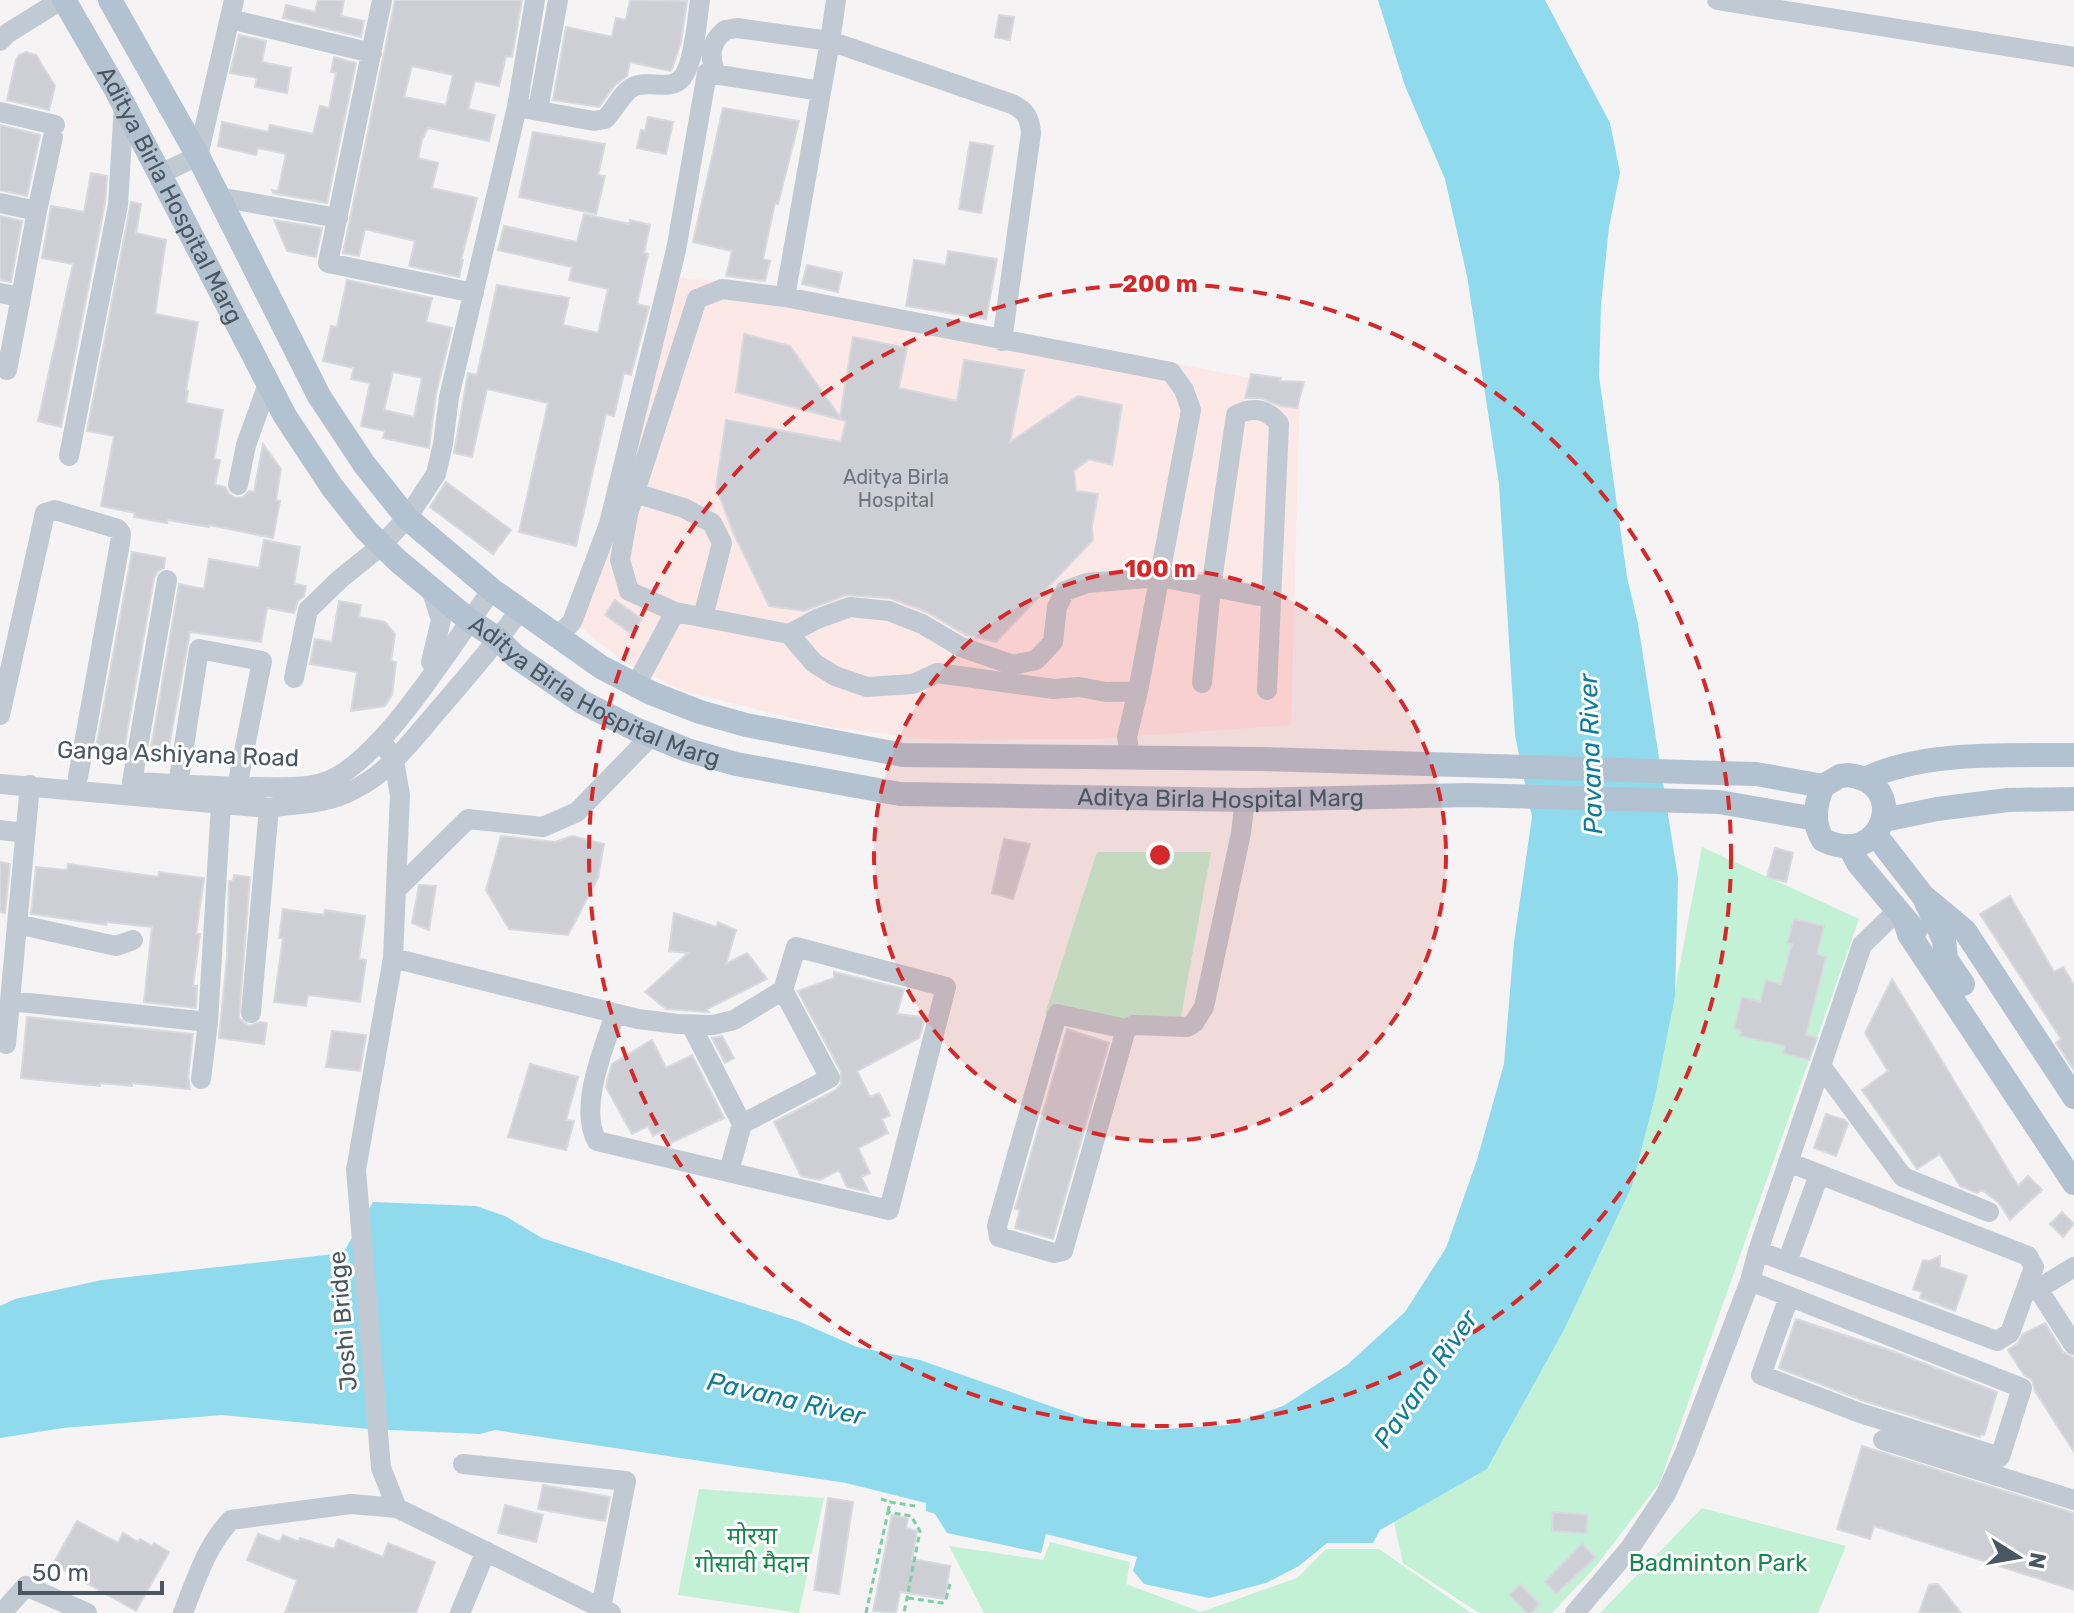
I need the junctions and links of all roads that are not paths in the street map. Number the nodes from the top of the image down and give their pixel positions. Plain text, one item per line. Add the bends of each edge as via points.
1 (63, 0) edge
2 (110, 0) edge
3 (382, 0) edge
4 (535, 0) edge
5 (558, 0) edge
6 (700, 0) edge
7 (836, 0) edge
8 (1717, 0) edge
9 (232, 9) edge
10 (0, 41) edge
11 (830, 41) junction
12 (372, 53) junction
13 (2074, 57) edge
14 (716, 74) junction
15 (821, 91) junction
16 (124, 104) junction
17 (517, 107) junction
18 (538, 110) junction
19 (0, 112) edge
20 (198, 156) junction
21 (160, 174) junction
22 (218, 197) junction
23 (0, 203) edge
24 (37, 211) junction
25 (338, 218) junction
26 (0, 293) edge
27 (474, 293) junction
28 (21, 297) junction
29 (785, 297) junction
30 (1002, 341) junction
31 (7, 370) dead end
32 (268, 384) junction
33 (69, 456) dead end
34 (238, 485) dead end
35 (635, 493) junction
36 (407, 518) junction
37 (381, 546) junction
38 (1159, 577) junction
39 (167, 580) dead end
40 (1211, 588) junction
41 (431, 589) junction
42 (492, 590) junction
43 (1270, 598) junction
44 (521, 609) junction
45 (675, 612) junction
46 (703, 617) junction
47 (469, 620) junction
48 (789, 634) junction
49 (557, 637) junction
50 (498, 639) junction
51 (294, 678) dead end
52 (1202, 683) dead end
53 (423, 685) junction
54 (636, 685) junction
55 (1267, 690) dead end
56 (1138, 691) junction
57 (0, 715) edge
58 (651, 736) junction
59 (381, 739) junction
60 (2074, 755) edge
61 (1130, 756) junction
62 (394, 761) junction
63 (1436, 765) junction
64 (0, 770) edge
65 (78, 777) junction
66 (1865, 779) junction
67 (132, 782) junction
68 (0, 784) edge
69 (30, 785) junction
70 (178, 785) junction
71 (1823, 786) junction
72 (237, 787) junction
73 (1435, 795) junction
74 (2074, 799) edge
75 (1245, 800) junction
76 (221, 804) junction
77 (269, 808) junction
78 (1816, 819) junction
79 (1880, 827) junction
80 (0, 830) edge
81 (25, 833) junction
82 (1849, 846) junction
83 (396, 890) junction
84 (1923, 896) junction
85 (1901, 915) junction
86 (17, 924) junction
87 (133, 940) dead end
88 (393, 958) junction
89 (1946, 959) junction
90 (783, 990) junction
91 (10, 1001) junction
92 (251, 1013) dead end
93 (615, 1014) junction
94 (208, 1022) junction
95 (691, 1025) junction
96 (1126, 1029) junction
97 (6, 1044) dead end
98 (1821, 1066) junction
99 (201, 1079) dead end
100 (2074, 1097) edge
101 (742, 1124) junction
102 (2074, 1156) edge
103 (1788, 1162) junction
104 (729, 1171) junction
105 (1819, 1175) junction
106 (2074, 1183) edge
107 (1989, 1212) dead end
108 (1758, 1251) junction
109 (1787, 1262) junction
110 (2074, 1267) edge
111 (1750, 1281) junction
112 (1789, 1297) junction
113 (2074, 1345) edge
114 (1883, 1440) dead end
115 (463, 1464) dead end
116 (2074, 1500) edge
117 (397, 1508) junction
118 (486, 1551) junction
119 (606, 1610) edge
120 (2, 1613) edge
121 (87, 1613) edge
122 (183, 1613) edge
123 (460, 1613) edge
124 (1575, 1613) edge

1 - 10 street
1 - 16 main road, Aditya Birla Hospital Marg
2 - 20 main road, Aditya Birla Hospital Marg
3 - 12 street
4 - 17 street
5 - 18 street
6 - 18 street via 690,63 677,82 630,88 605,119
7 - 11 street
8 - 13 street
9 - 12 street
9 - 20 street
11 - 14 street via 725,30 711,47
11 - 15 street
11 - 30 street via 1012,104 1030,120
12 - 25 street
14 - 15 street
14 - 49 street via 707,73 676,250 609,524 572,622
15 - 29 street
16 - 21 main road, Aditya Birla Hospital Marg
16 - 33 street via 118,205
17 - 18 street
17 - 27 street
19 - 24 street via 54,131
20 - 21 street
20 - 22 main road, Aditya Birla Hospital Marg
21 - 32 main road, Aditya Birla Hospital Marg
22 - 25 street
22 - 36 main road, Aditya Birla Hospital Marg via 319,396
23 - 24 street
24 - 28 street
25 - 27 street via 328,263
26 - 28 street
27 - 36 street via 436,474
28 - 31 street
29 - 30 street
29 - 35 street via 722,289 697,299
30 - 38 street via 1171,372 1184,390 1191,410
32 - 34 street
32 - 37 main road, Aditya Birla Hospital Marg via 332,487
35 - 45 street via 620,560 629,591
35 - 46 street via 712,523 722,543
36 - 37 street
36 - 42 main road, Aditya Birla Hospital Marg
37 - 41 main road, Aditya Birla Hospital Marg
37 - 51 street via 308,610
38 - 40 street
38 - 48 street via 1087,583 1065,591 1057,607 1053,642 1036,660 1013,665 961,647 889,611 850,607
38 - 56 street
39 - 67 street
40 - 43 street
40 - 43 street via 1236,415 1260,410 1279,424
40 - 52 street
41 - 47 main road, Aditya Birla Hospital Marg
41 - 53 street via 441,620
42 - 44 main road, Aditya Birla Hospital Marg
42 - 47 street, Ganga Ashiyana Road
43 - 55 street
44 - 49 main road, Aditya Birla Hospital Marg
44 - 50 street
45 - 46 street
45 - 54 street
46 - 48 street
47 - 50 main road, Aditya Birla Hospital Marg
47 - 53 street, Ganga Ashiyana Road
48 - 56 street via 814,663 867,687 913,684 937,673 1054,689
49 - 54 main road, Aditya Birla Hospital Marg
50 - 58 main road, Aditya Birla Hospital Marg via 550,682
50 - 62 street
53 - 59 street, Ganga Ashiyana Road
54 - 61 main road, Aditya Birla Hospital Marg via 746,725 903,755
56 - 61 street via 1127,737
57 - 65 street via 45,513 55,510 118,529 120,543
58 - 75 main road, Aditya Birla Hospital Marg via 736,764 900,794
58 - 83 street via 577,812 543,827 468,819
59 - 62 street
59 - 72 street, Ganga Ashiyana Road via 324,782
60 - 66 main road via 1932,761
61 - 63 main road, Aditya Birla Hospital Marg
62 - 77 street via 366,783 329,800
62 - 83 street, Joshi Bridge via 400,795
63 - 71 main road, Aditya Birla Hospital Marg via 1756,774
63 - 73 main road
64 - 65 street, Ganga Ashiyana Road
65 - 67 street, Ganga Ashiyana Road
66 - 71 main road via 1840,776
66 - 79 main road via 1884,800
67 - 70 street, Ganga Ashiyana Road
68 - 69 street
69 - 76 street
69 - 81 street
70 - 72 street, Ganga Ashiyana Road
70 - 72 street via 199,649 262,661
71 - 78 main road
73 - 75 main road, Aditya Birla Hospital Marg
73 - 78 main road, Aditya Birla Hospital Marg via 1719,802
74 - 79 main road via 1937,809
75 - 96 street via 1200,1016 1187,1027
76 - 77 street
76 - 94 street
77 - 92 street
78 - 82 main road via 1823,840
79 - 82 main road via 1864,842
79 - 84 main road
80 - 81 street
81 - 86 street
82 - 85 main road
83 - 88 street, Joshi Bridge
84 - 89 main road via 1944,940
84 - 100 main road via 1965,931
85 - 89 main road
85 - 98 street via 1862,945
85 - 106 main road
86 - 87 street via 116,946
86 - 91 street
88 - 93 street
88 - 117 street, Joshi Bridge via 356,1170 381,1468
89 - 102 main road
90 - 95 street via 734,1020
90 - 101 street via 830,1078
90 - 104 street via 796,947 946,987 889,1210
91 - 94 street
91 - 97 street
93 - 95 street
93 - 104 street via 591,1105 597,1141
94 - 99 street
95 - 101 street
96 - 96 street via 1065,1247 1054,1253 999,1237 997,1226 1057,1014
98 - 103 street
98 - 107 street via 1903,1177
101 - 104 street
103 - 105 street
103 - 108 street
105 - 109 street
105 - 109 street via 2028,1256 2034,1267 2030,1281 2010,1333 1997,1341
108 - 109 street
108 - 111 street
110 - 113 street via 2038,1289
111 - 112 street
111 - 124 street via 1666,1494 1630,1548
112 - 112 street via 2022,1388 2000,1457 1761,1375
114 - 116 street
115 - 119 street via 626,1481
117 - 118 street
117 - 122 street via 351,1504 231,1520 207,1552
118 - 119 street
118 - 123 street
120 - 121 street via 26,1586

